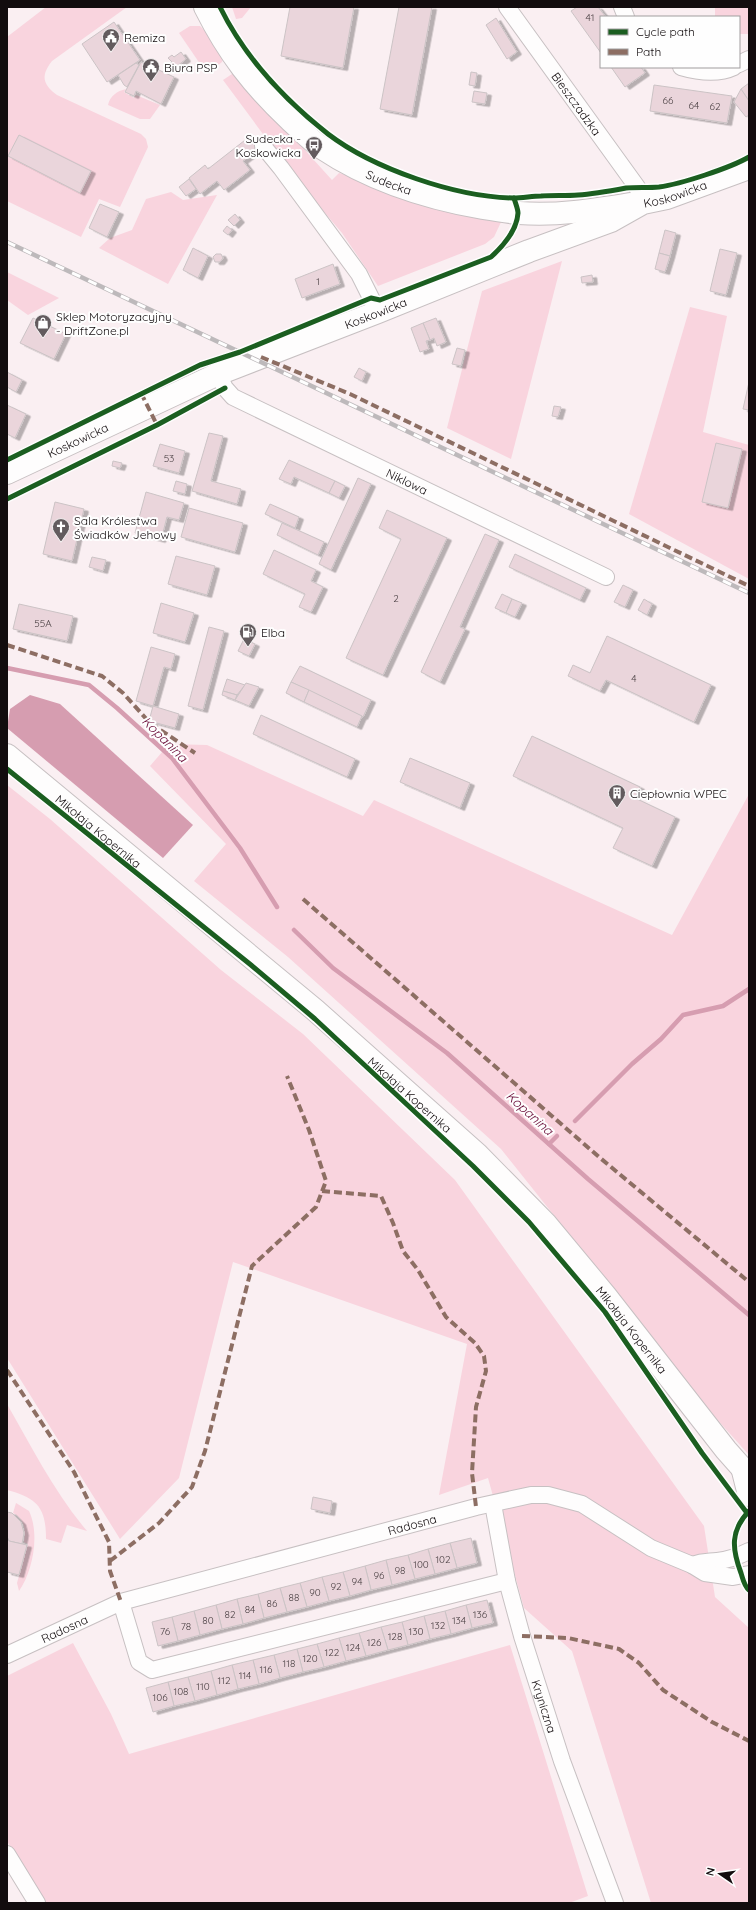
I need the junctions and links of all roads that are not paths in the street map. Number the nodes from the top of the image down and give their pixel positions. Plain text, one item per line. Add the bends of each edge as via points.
1 (507, 7) edge
2 (622, 7) edge
3 (207, 8) edge
4 (625, 16) edge
5 (749, 59) edge
6 (740, 64) edge
7 (686, 68) edge
8 (731, 68) edge
9 (263, 146) dead end
10 (749, 168) edge
11 (644, 202) junction
12 (539, 214) junction
13 (529, 251) junction
14 (378, 312) junction
15 (218, 374) junction
16 (7, 474) edge
17 (606, 578) dead end
18 (7, 755) edge
19 (746, 1473) edge
20 (749, 1495) edge
21 (493, 1504) junction
22 (749, 1551) edge
23 (692, 1565) junction
24 (749, 1574) edge
25 (507, 1581) junction
26 (121, 1602) junction
27 (7, 1655) edge
28 (7, 1854) edge
29 (37, 1903) edge
30 (615, 1903) edge

1 - 11 street, Bieszczadzka via 636,185
2 - 4 street
3 - 12 street, Sudecka via 222,38 245,73 274,105 321,147 350,165 412,192 448,202
5 - 6 street
7 - 8 street via 717,72
9 - 14 street via 359,274
10 - 11 street, Koskowicka via 667,198
11 - 12 street, Sudecka
11 - 13 street, Koskowicka via 611,221
12 - 13 street
13 - 14 street, Koskowicka
14 - 15 street, Koskowicka
15 - 16 street, Koskowicka
15 - 17 street, Niklowa via 233,397
18 - 19 street, Mikołaja Kopernika via 315,1010 477,1154 546,1224 606,1295
19 - 20 street, Mikołaja Kopernika
21 - 23 street, Radosna via 548,1495 582,1504 652,1548
21 - 25 street, Kryniczna
21 - 26 street, Radosna
22 - 23 street via 728,1559 705,1560
23 - 24 street, Radosna via 705,1573 722,1576
25 - 26 street via 152,1670 139,1662
25 - 30 street, Kryniczna via 562,1761
26 - 27 street, Radosna
28 - 29 street

